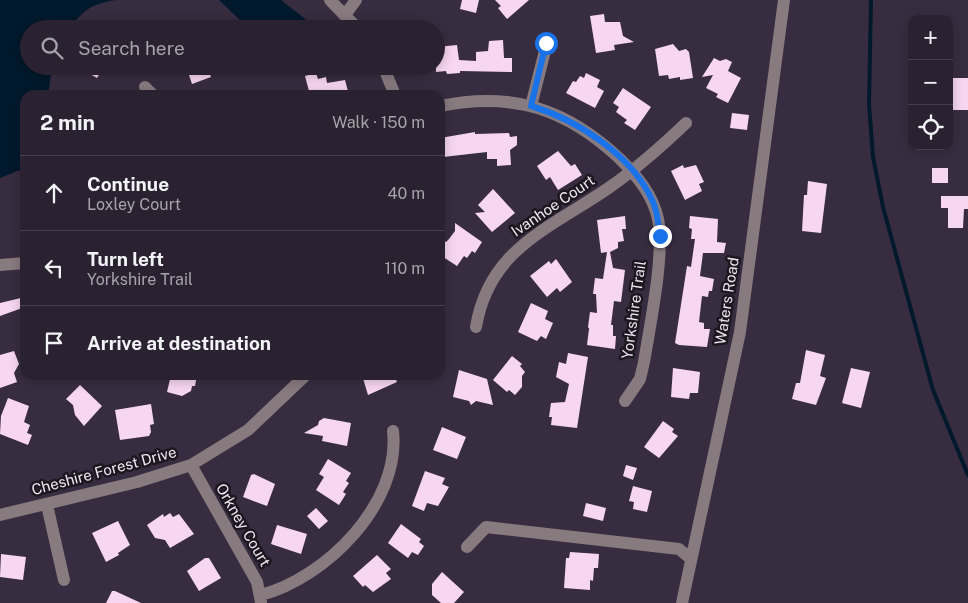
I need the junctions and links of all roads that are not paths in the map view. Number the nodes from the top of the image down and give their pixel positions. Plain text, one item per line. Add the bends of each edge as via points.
1 (330, 0) edge
2 (356, 0) edge
3 (784, 0) edge
4 (345, 15) junction
5 (350, 20) edge
6 (546, 43) dead end
7 (387, 75) edge
8 (393, 90) edge
9 (445, 105) edge
10 (531, 106) junction
11 (686, 123) dead end
12 (631, 171) junction
13 (20, 263) edge
14 (0, 265) edge
15 (476, 327) dead end
16 (301, 380) edge
17 (625, 401) dead end
18 (393, 431) dead end
19 (191, 464) junction
20 (47, 505) junction
21 (0, 515) edge
22 (467, 547) dead end
23 (692, 559) junction
24 (64, 580) dead end
25 (261, 599) edge
26 (682, 603) edge

1 - 4 street
2 - 4 street
3 - 23 street, Waters Road via 740,332
4 - 5 street
6 - 10 street
7 - 8 street
9 - 10 street, Yorkshire Trail via 488,100
10 - 12 street, Yorkshire Trail via 584,128
11 - 12 street, Ivanhoe Court
12 - 15 street, Ivanhoe Court via 548,225 510,256 486,289
12 - 17 street, Yorkshire Trail via 654,204 660,236 644,362 640,379
13 - 14 street
16 - 19 street, Cheshire Forest Drive via 248,430
18 - 25 street via 394,456 386,485 361,525 316,569
19 - 20 street, Cheshire Forest Drive
19 - 25 street, Orkney Court via 257,582
20 - 21 street, Cheshire Forest Drive
20 - 24 street
22 - 23 street via 486,527 679,549
23 - 26 street, Waters Road

